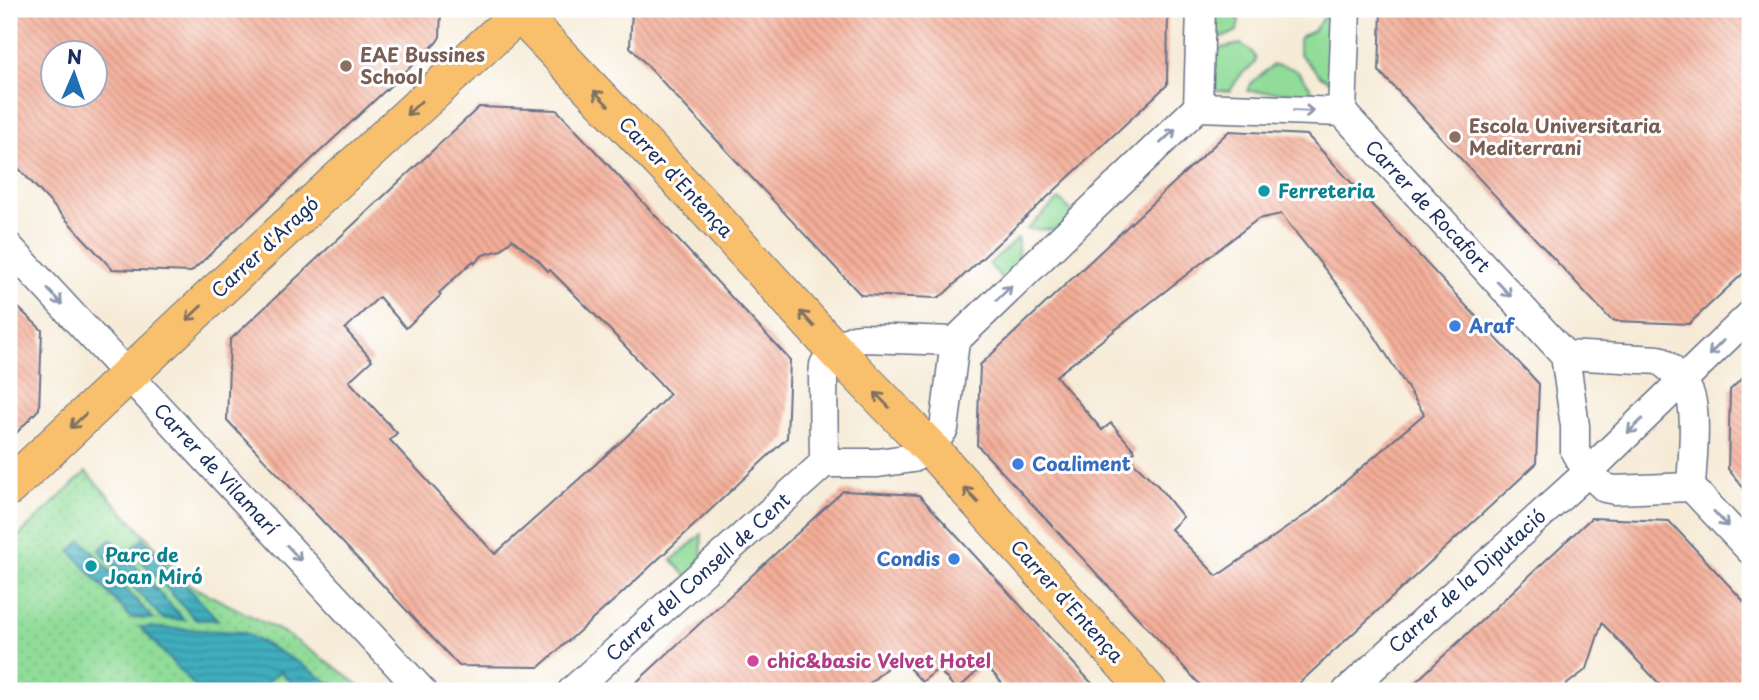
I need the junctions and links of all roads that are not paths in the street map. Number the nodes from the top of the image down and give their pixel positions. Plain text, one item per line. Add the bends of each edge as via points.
1 (1200, 9) edge
2 (1346, 9) edge
3 (520, 10) edge
4 (1198, 107) junction
5 (1342, 112) junction
6 (9, 247) edge
7 (1750, 315) edge
8 (955, 341) junction
9 (1565, 355) junction
10 (828, 362) junction
11 (128, 374) junction
12 (1683, 382) junction
13 (937, 439) junction
14 (1581, 462) junction
15 (824, 463) junction
16 (9, 487) edge
17 (1691, 487) junction
18 (1750, 550) edge
19 (422, 691) edge
20 (572, 691) edge
21 (1148, 691) edge
22 (1347, 691) edge

1 - 4 street
2 - 5 street
10 -> 3 main road, Carrer d'Entença via 708,211
3 -> 11 main road, Carrer d'Aragó
4 -> 5 street
8 -> 4 street
5 -> 9 street, Carrer de Rocafort
6 -> 11 street, Carrer de Vilamarí
7 -> 12 street, Carrer de la Diputació
8 - 10 street via 854,339
8 - 13 street
9 - 12 street via 1659,360
9 - 14 street
13 -> 10 main road, Carrer d'Entença
10 - 15 street
11 -> 16 main road, Carrer d'Aragó
11 -> 19 street, Carrer de Vilamarí
12 -> 14 street, Carrer de la Diputació via 1635,426
12 - 17 street via 1690,396 1693,433
13 - 15 street via 913,458
21 -> 13 main road, Carrer d'Entença
14 - 17 street via 1605,488
14 - 22 street, Carrer de la Diputació
15 - 20 street, Carrer del Consell de Cent
17 -> 18 street

